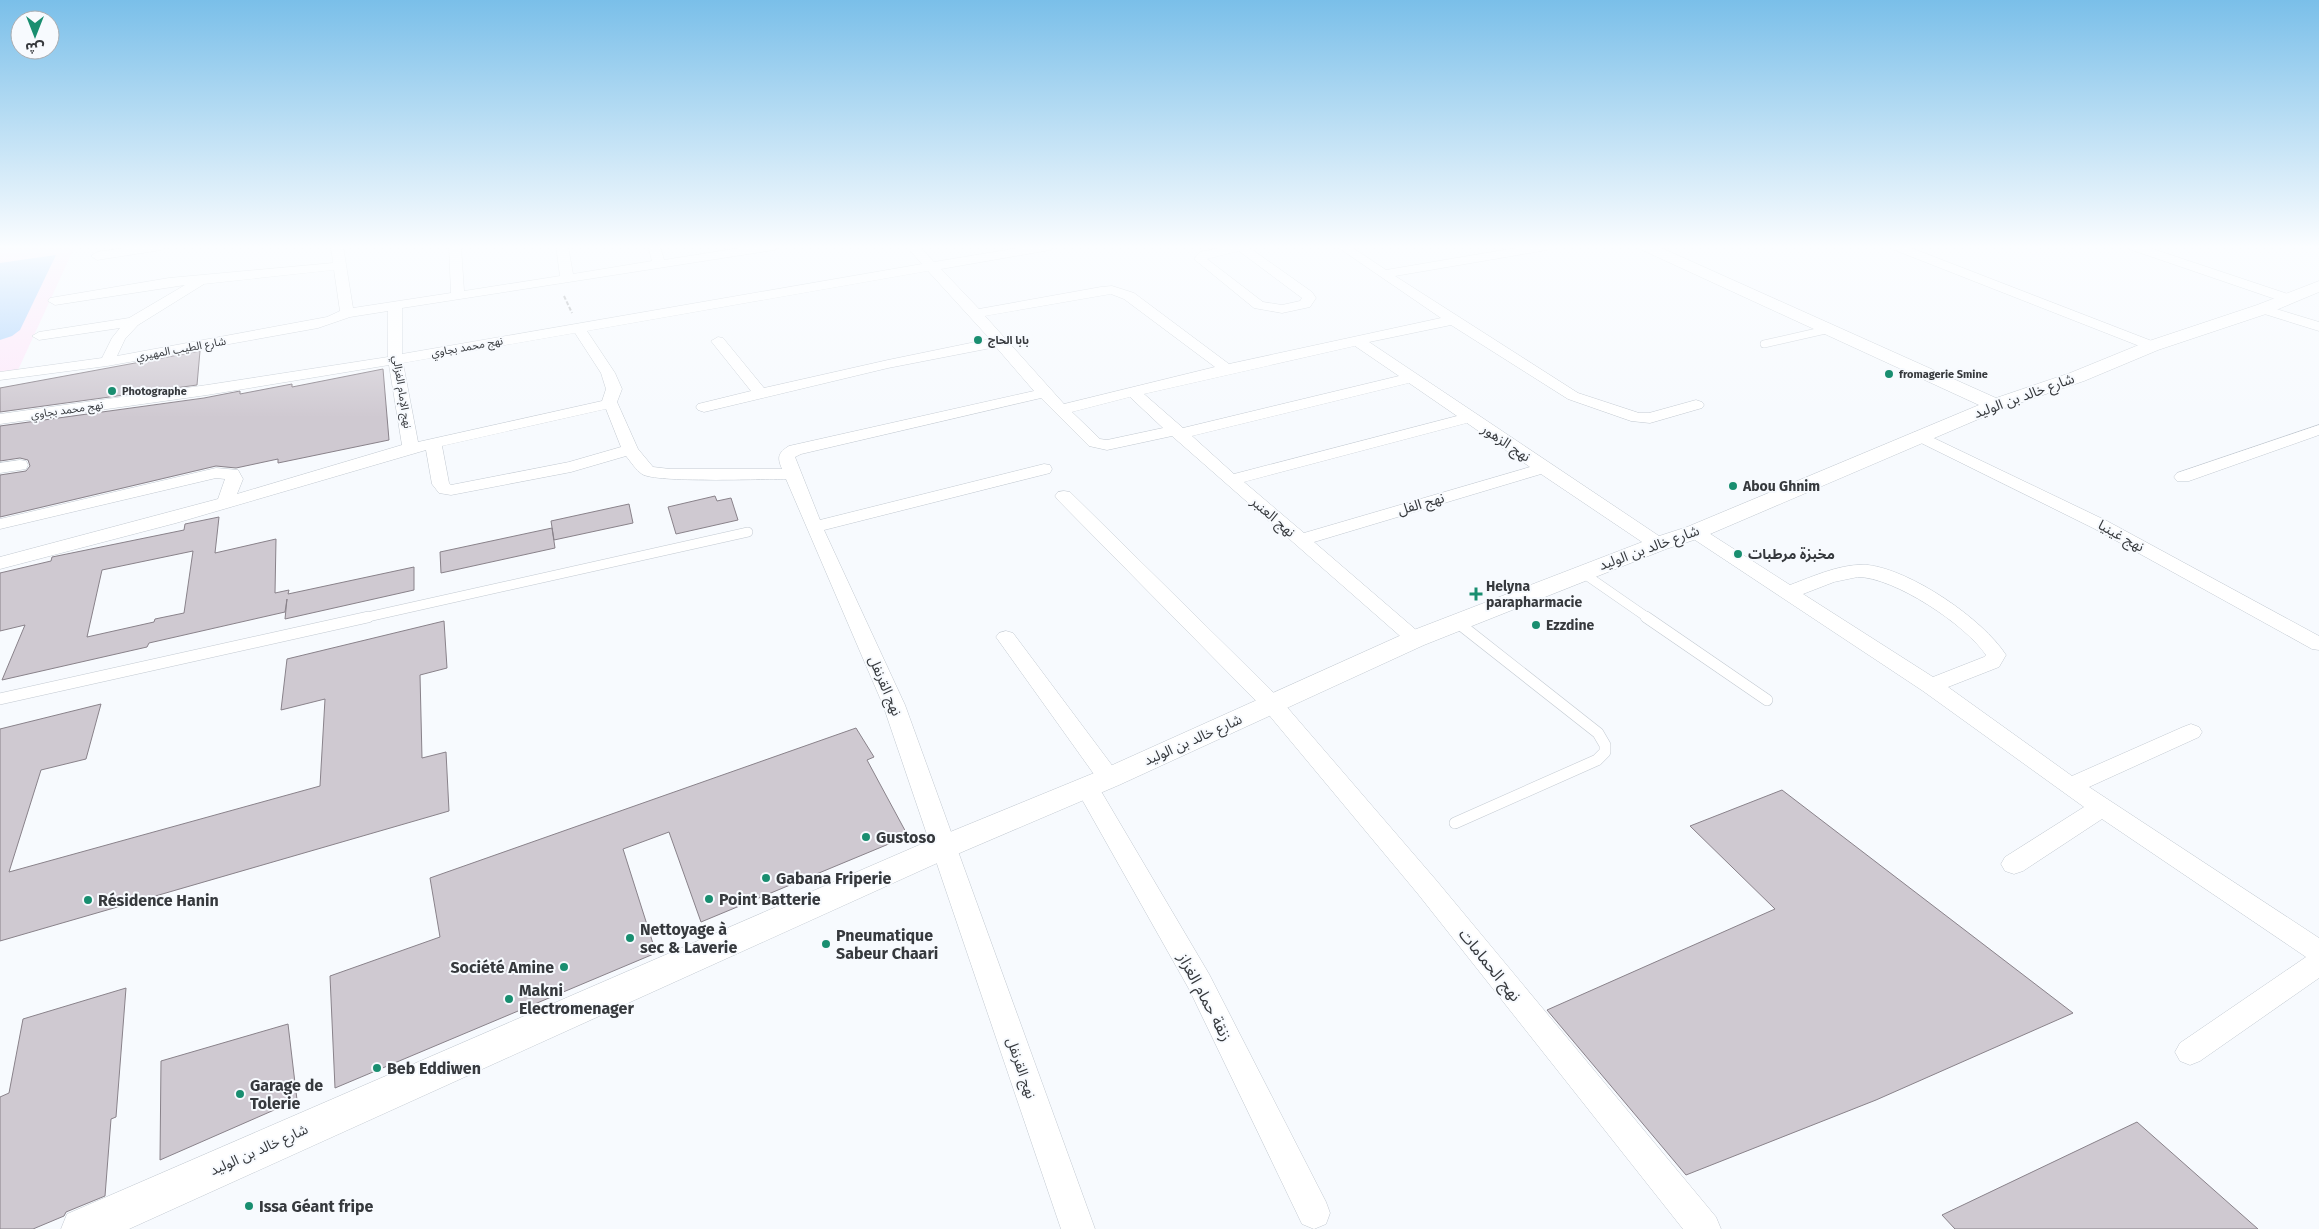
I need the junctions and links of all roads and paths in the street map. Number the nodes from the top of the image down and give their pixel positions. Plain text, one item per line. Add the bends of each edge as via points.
1 (163, 303) edge
2 (346, 303) edge
3 (412, 303) edge
4 (570, 303) edge
5 (715, 303) edge
6 (966, 303) edge
7 (1034, 303) edge
8 (1139, 303) edge
9 (1259, 303) edge
10 (1305, 303) edge
11 (1428, 303) edge
12 (1771, 303) edge
13 (2043, 303) edge
14 (2273, 303) edge
15 (2274, 303) edge
16 (395, 306) junction
17 (348, 313) junction
18 (976, 314) junction
19 (1453, 320) junction
20 (133, 322) junction
21 (578, 327) junction
22 (2319, 327) edge
23 (1830, 330) junction
24 (39, 336) dead end
25 (1356, 340) junction
26 (718, 341) dead end
27 (998, 342) junction
28 (1764, 344) dead end
29 (2152, 346) junction
30 (395, 360) junction
31 (107, 362) junction
32 (1226, 370) junction
33 (0, 376) edge
34 (1410, 378) junction
35 (760, 393) junction
36 (1044, 393) junction
37 (1134, 393) junction
38 (608, 404) junction
39 (1696, 405) dead end
40 (1995, 405) junction
41 (704, 407) dead end
42 (1060, 410) junction
43 (1470, 418) junction
44 (0, 419) edge
45 (2319, 430) edge
46 (1178, 432) junction
47 (1918, 436) junction
48 (433, 443) junction
49 (411, 448) junction
50 (630, 450) junction
51 (20, 465) dead end
52 (0, 468) edge
53 (1543, 468) junction
54 (1044, 469) dead end
55 (792, 474) junction
56 (2183, 477) dead end
57 (1231, 480) junction
58 (1064, 496) dead end
59 (225, 503) junction
60 (0, 524) edge
61 (814, 527) junction
62 (748, 532) dead end
63 (1695, 532) junction
64 (1300, 540) junction
65 (1658, 544) junction
66 (0, 563) edge
67 (1583, 573) junction
68 (1788, 594) junction
69 (1457, 622) junction
70 (1006, 637) dead end
71 (1415, 639) junction
72 (2319, 644) edge
73 (1931, 686) junction
74 (0, 699) edge
75 (1767, 700) dead end
76 (1272, 704) junction
77 (2191, 732) dead end
78 (1098, 783) junction
79 (2070, 786) junction
80 (2104, 807) junction
81 (1455, 823) dead end
82 (944, 847) junction
83 (2014, 864) dead end
84 (2319, 952) edge
85 (2319, 963) edge
86 (2190, 1052) dead end
87 (1314, 1213) dead end
88 (82, 1229) edge
89 (1078, 1229) edge
90 (1704, 1229) edge

1 - 20 street
2 - 17 street
3 - 16 street, شارع الطيب المهيري
4 - 21 path
5 - 21 street, نهج محمد بجاوي
6 - 18 street
7 - 18 street
8 - 32 street
9 - 10 street via 1265,308 1282,309
11 - 19 street
12 - 23 street
13 - 29 street
14 - 29 street, شارع خالد بن الوليد
15 - 22 street
16 - 17 street, شارع الطيب المهيري
16 - 30 street, نهج الإمام الغزالي
17 - 31 street, شارع الطيب المهيري via 318,324
18 - 27 street
19 - 25 street
19 - 39 street via 1562,390 1623,414 1650,418
20 - 24 street
20 - 31 street via 119,338
21 - 30 street, نهج محمد بجاوي
21 - 38 street via 608,373 614,389
23 - 28 lane
23 - 40 street
25 - 32 street
25 - 34 street, نهج الزهور
26 - 35 street
27 - 35 street
27 - 36 street
29 - 40 street, شارع خالد بن الوليد via 2077,377
30 - 44 street, نهج محمد بجاوي
30 - 49 street, نهج الإمام الغزالي
31 - 33 street, شارع الطيب المهيري
32 - 37 street
34 - 43 street, نهج الزهور
34 - 46 street
35 - 41 street
36 - 42 street
36 - 55 street, نهج القرنفل via 795,450 786,459
37 - 42 street
37 - 46 street, نهج العنبر
38 - 48 street
38 - 50 street via 612,405
40 - 47 street, شارع خالد بن الوليد
42 - 46 street via 1100,445
43 - 53 street, نهج الزهور
43 - 57 street
45 - 56 street
46 - 57 street, نهج العنبر
47 - 63 street, شارع خالد بن الوليد
47 - 72 street, نهج غينيا via 2101,525
48 - 49 street
48 - 50 street via 441,484 451,490 571,467
49 - 59 street
50 - 55 street via 648,471 659,473
51 - 52 street
53 - 64 street, نهج الفل
53 - 65 street, نهج الزهور
54 - 61 street
55 - 61 street, نهج القرنفل
57 - 64 street, نهج العنبر
58 - 76 street, نهج الحمامات
59 - 60 street via 234,479 232,474 216,473
59 - 66 street
61 - 82 street, نهج القرنفل via 894,705
62 - 74 lane
63 - 65 street, شارع خالد بن الوليد
63 - 68 street
64 - 71 street, نهج العنبر
65 - 67 street, شارع خالد بن الوليد
67 - 69 street, شارع خالد بن الوليد
67 - 75 lane
68 - 73 street
68 - 73 street via 1852,571 1884,574 1970,626 1993,647 1996,655 1992,662
69 - 71 street, شارع خالد بن الوليد
69 - 81 lane via 1598,733 1605,752 1597,760
70 - 78 street, زنقة حمام الغزاز
71 - 76 street, شارع خالد بن الوليد
73 - 79 street
76 - 78 street, شارع خالد بن الوليد
76 - 90 street, نهج الحمامات via 1427,887
77 - 79 street
78 - 82 street, شارع خالد بن الوليد
78 - 87 street, زنقة حمام الغزاز
79 - 80 street
80 - 83 street
80 - 84 street
82 - 88 street, شارع خالد بن الوليد
82 - 89 street, نهج القرنفل
85 - 86 street

